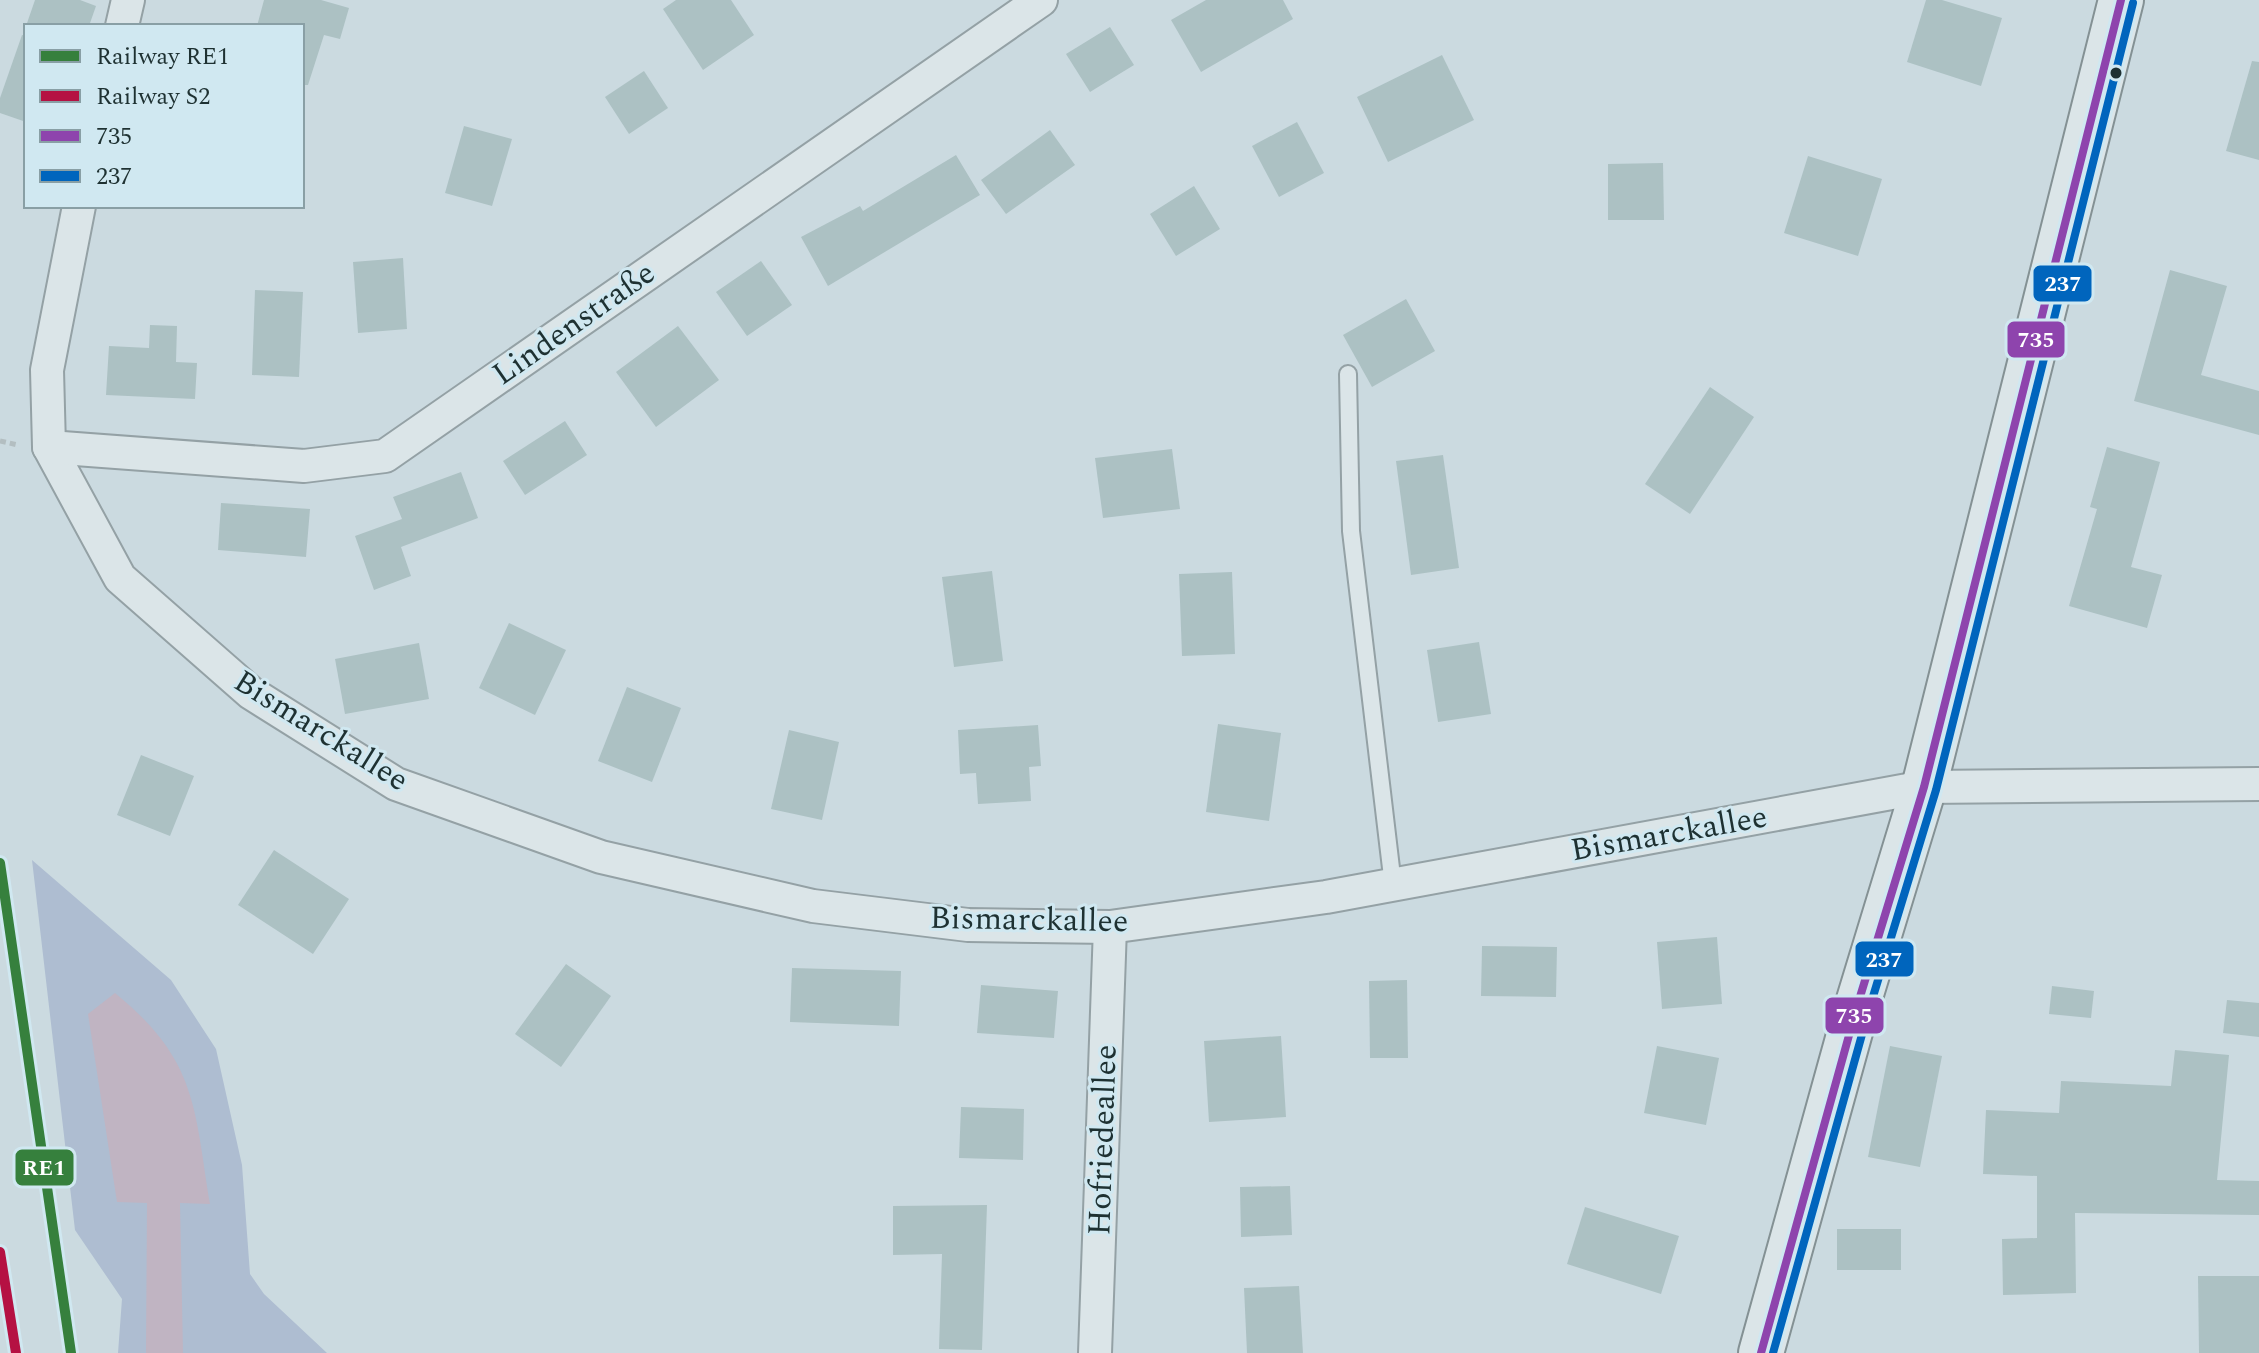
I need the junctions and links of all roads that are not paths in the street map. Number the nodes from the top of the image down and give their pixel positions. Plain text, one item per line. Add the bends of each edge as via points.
1 (128, 0) edge
2 (1041, 0) edge
3 (2121, 0) edge
4 (122, 24) edge
5 (79, 208) edge
6 (1348, 374) dead end
7 (49, 447) junction
8 (2259, 784) edge
9 (1924, 787) junction
10 (1393, 885) junction
11 (1110, 927) junction
12 (1095, 1353) edge
13 (1761, 1353) edge

1 - 4 street
2 - 7 street, Lindenstraße via 385,456 304,466
3 - 9 street
5 - 7 street via 47,370
6 - 10 lane via 1351,531
7 - 11 street, Bismarckallee via 120,578 251,693 396,784 601,857 813,906 968,925
8 - 9 street, Bismarckallee
9 - 10 street, Bismarckallee
9 - 13 street
10 - 11 street, Bismarckallee
11 - 12 street, Hofriedeallee

